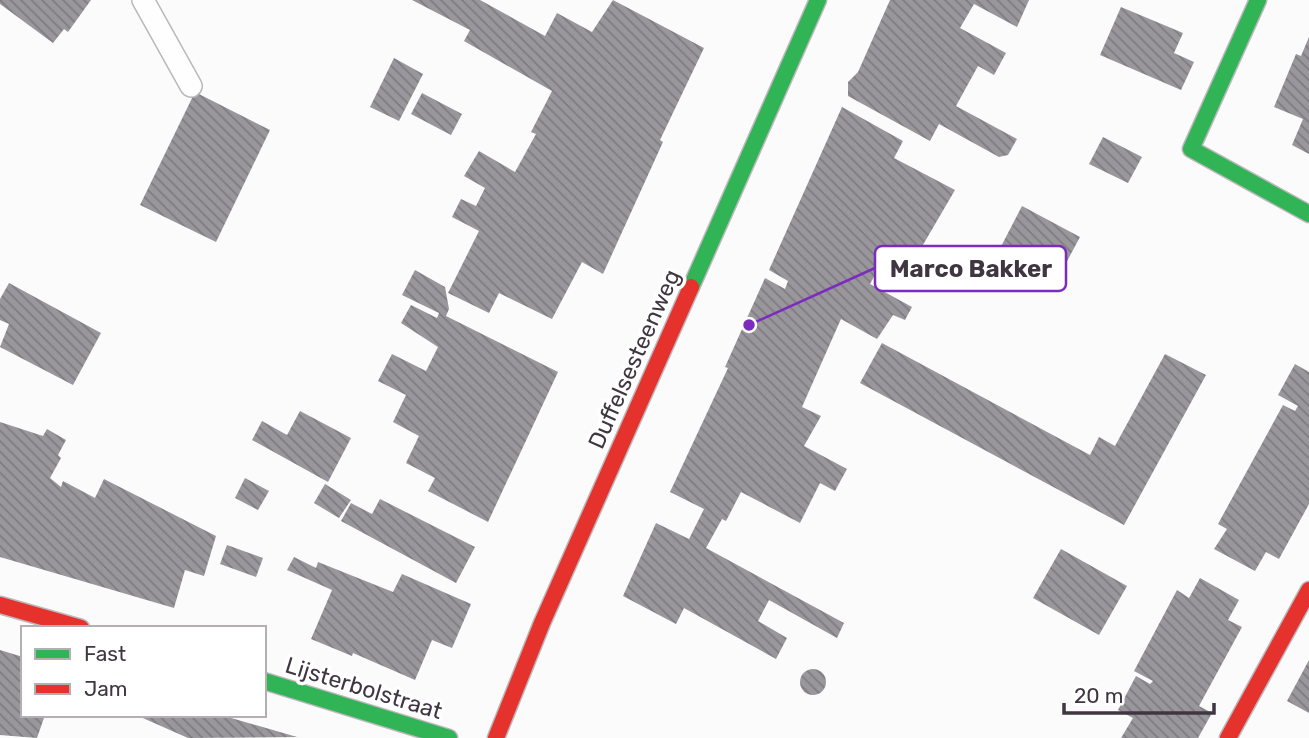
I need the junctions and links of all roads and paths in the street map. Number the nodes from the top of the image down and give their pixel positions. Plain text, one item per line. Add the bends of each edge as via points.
1 (143, 0) edge
2 (818, 0) edge
3 (1258, 0) edge
4 (191, 86) dead end
5 (1309, 214) edge
6 (1309, 590) edge
7 (0, 605) edge
8 (74, 626) edge
9 (266, 682) edge
10 (449, 738) edge
11 (496, 738) edge
12 (1228, 738) edge

1 - 4 lane
2 - 11 street, Duffelsesteenweg via 542,623
3 - 5 street via 1191,149
6 - 12 street
7 - 8 street
9 - 10 street, Lijsterbolstraat

